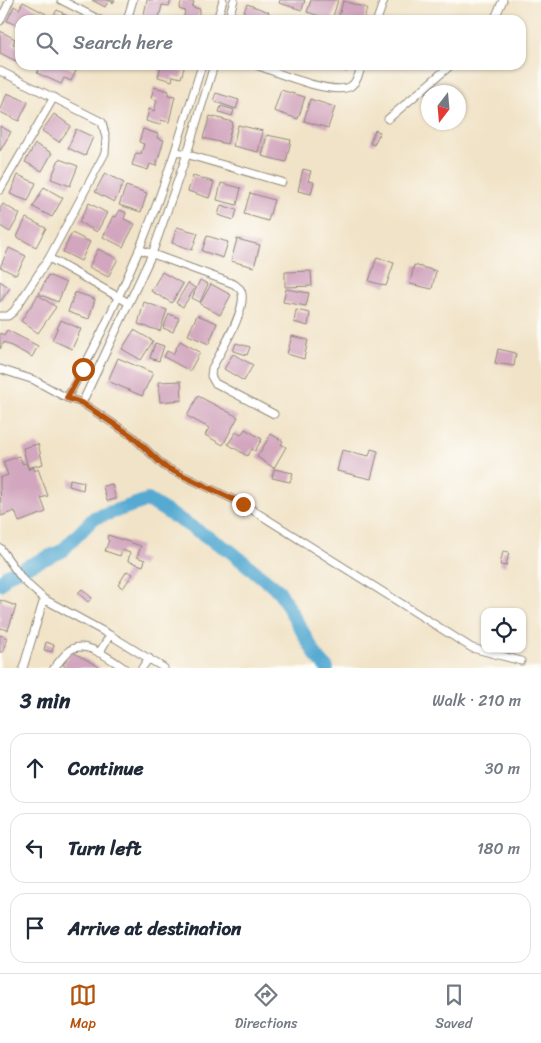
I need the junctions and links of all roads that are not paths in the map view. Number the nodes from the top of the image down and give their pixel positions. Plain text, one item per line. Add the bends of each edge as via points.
1 (10, 0) edge
2 (61, 0) edge
3 (133, 0) edge
4 (223, 0) edge
5 (234, 0) edge
6 (384, 0) edge
7 (503, 0) edge
8 (90, 15) edge
9 (128, 15) edge
10 (218, 15) edge
11 (230, 15) edge
12 (379, 15) edge
13 (496, 15) edge
14 (0, 21) edge
15 (200, 70) edge
16 (212, 70) edge
17 (271, 70) edge
18 (360, 70) edge
19 (445, 70) edge
20 (0, 71) edge
21 (54, 97) junction
22 (388, 119) dead end
23 (175, 151) junction
24 (187, 154) junction
25 (282, 182) dead end
26 (0, 190) edge
27 (139, 249) junction
28 (152, 254) junction
29 (49, 258) junction
30 (118, 296) junction
31 (129, 303) junction
32 (0, 316) edge
33 (0, 369) edge
34 (67, 398) junction
35 (82, 403) junction
36 (274, 414) dead end
37 (0, 548) edge
38 (44, 599) junction
39 (110, 635) junction
40 (98, 653) junction
41 (149, 658) junction
42 (521, 661) dead end
43 (23, 668) edge
44 (55, 668) edge
45 (124, 668) edge
46 (142, 668) edge
47 (164, 668) edge

1 - 14 street
2 - 8 street
3 - 9 street
4 - 10 street
5 - 11 street
6 - 12 street
7 - 13 street
15 - 23 street
16 - 24 street
17 - 18 street via 335,89 351,86
19 - 22 street
20 - 21 street
21 - 26 street
21 - 29 street via 102,122 106,138 105,153
23 - 24 street
23 - 27 street
24 - 25 street
24 - 28 street
27 - 28 street
27 - 30 street
28 - 31 street
28 - 36 street via 240,289 242,303 239,315 211,376 215,383
29 - 30 street
29 - 32 street via 14,311 8,316
30 - 31 street
30 - 34 street
31 - 35 street
33 - 34 street via 34,380
34 - 35 street
35 - 42 street via 132,436 165,467 243,504 453,638 472,648
37 - 38 street via 23,580
38 - 39 street
38 - 43 street
39 - 40 street
39 - 41 street
40 - 44 street via 90,648 71,649
40 - 45 street
41 - 46 street
41 - 47 street

